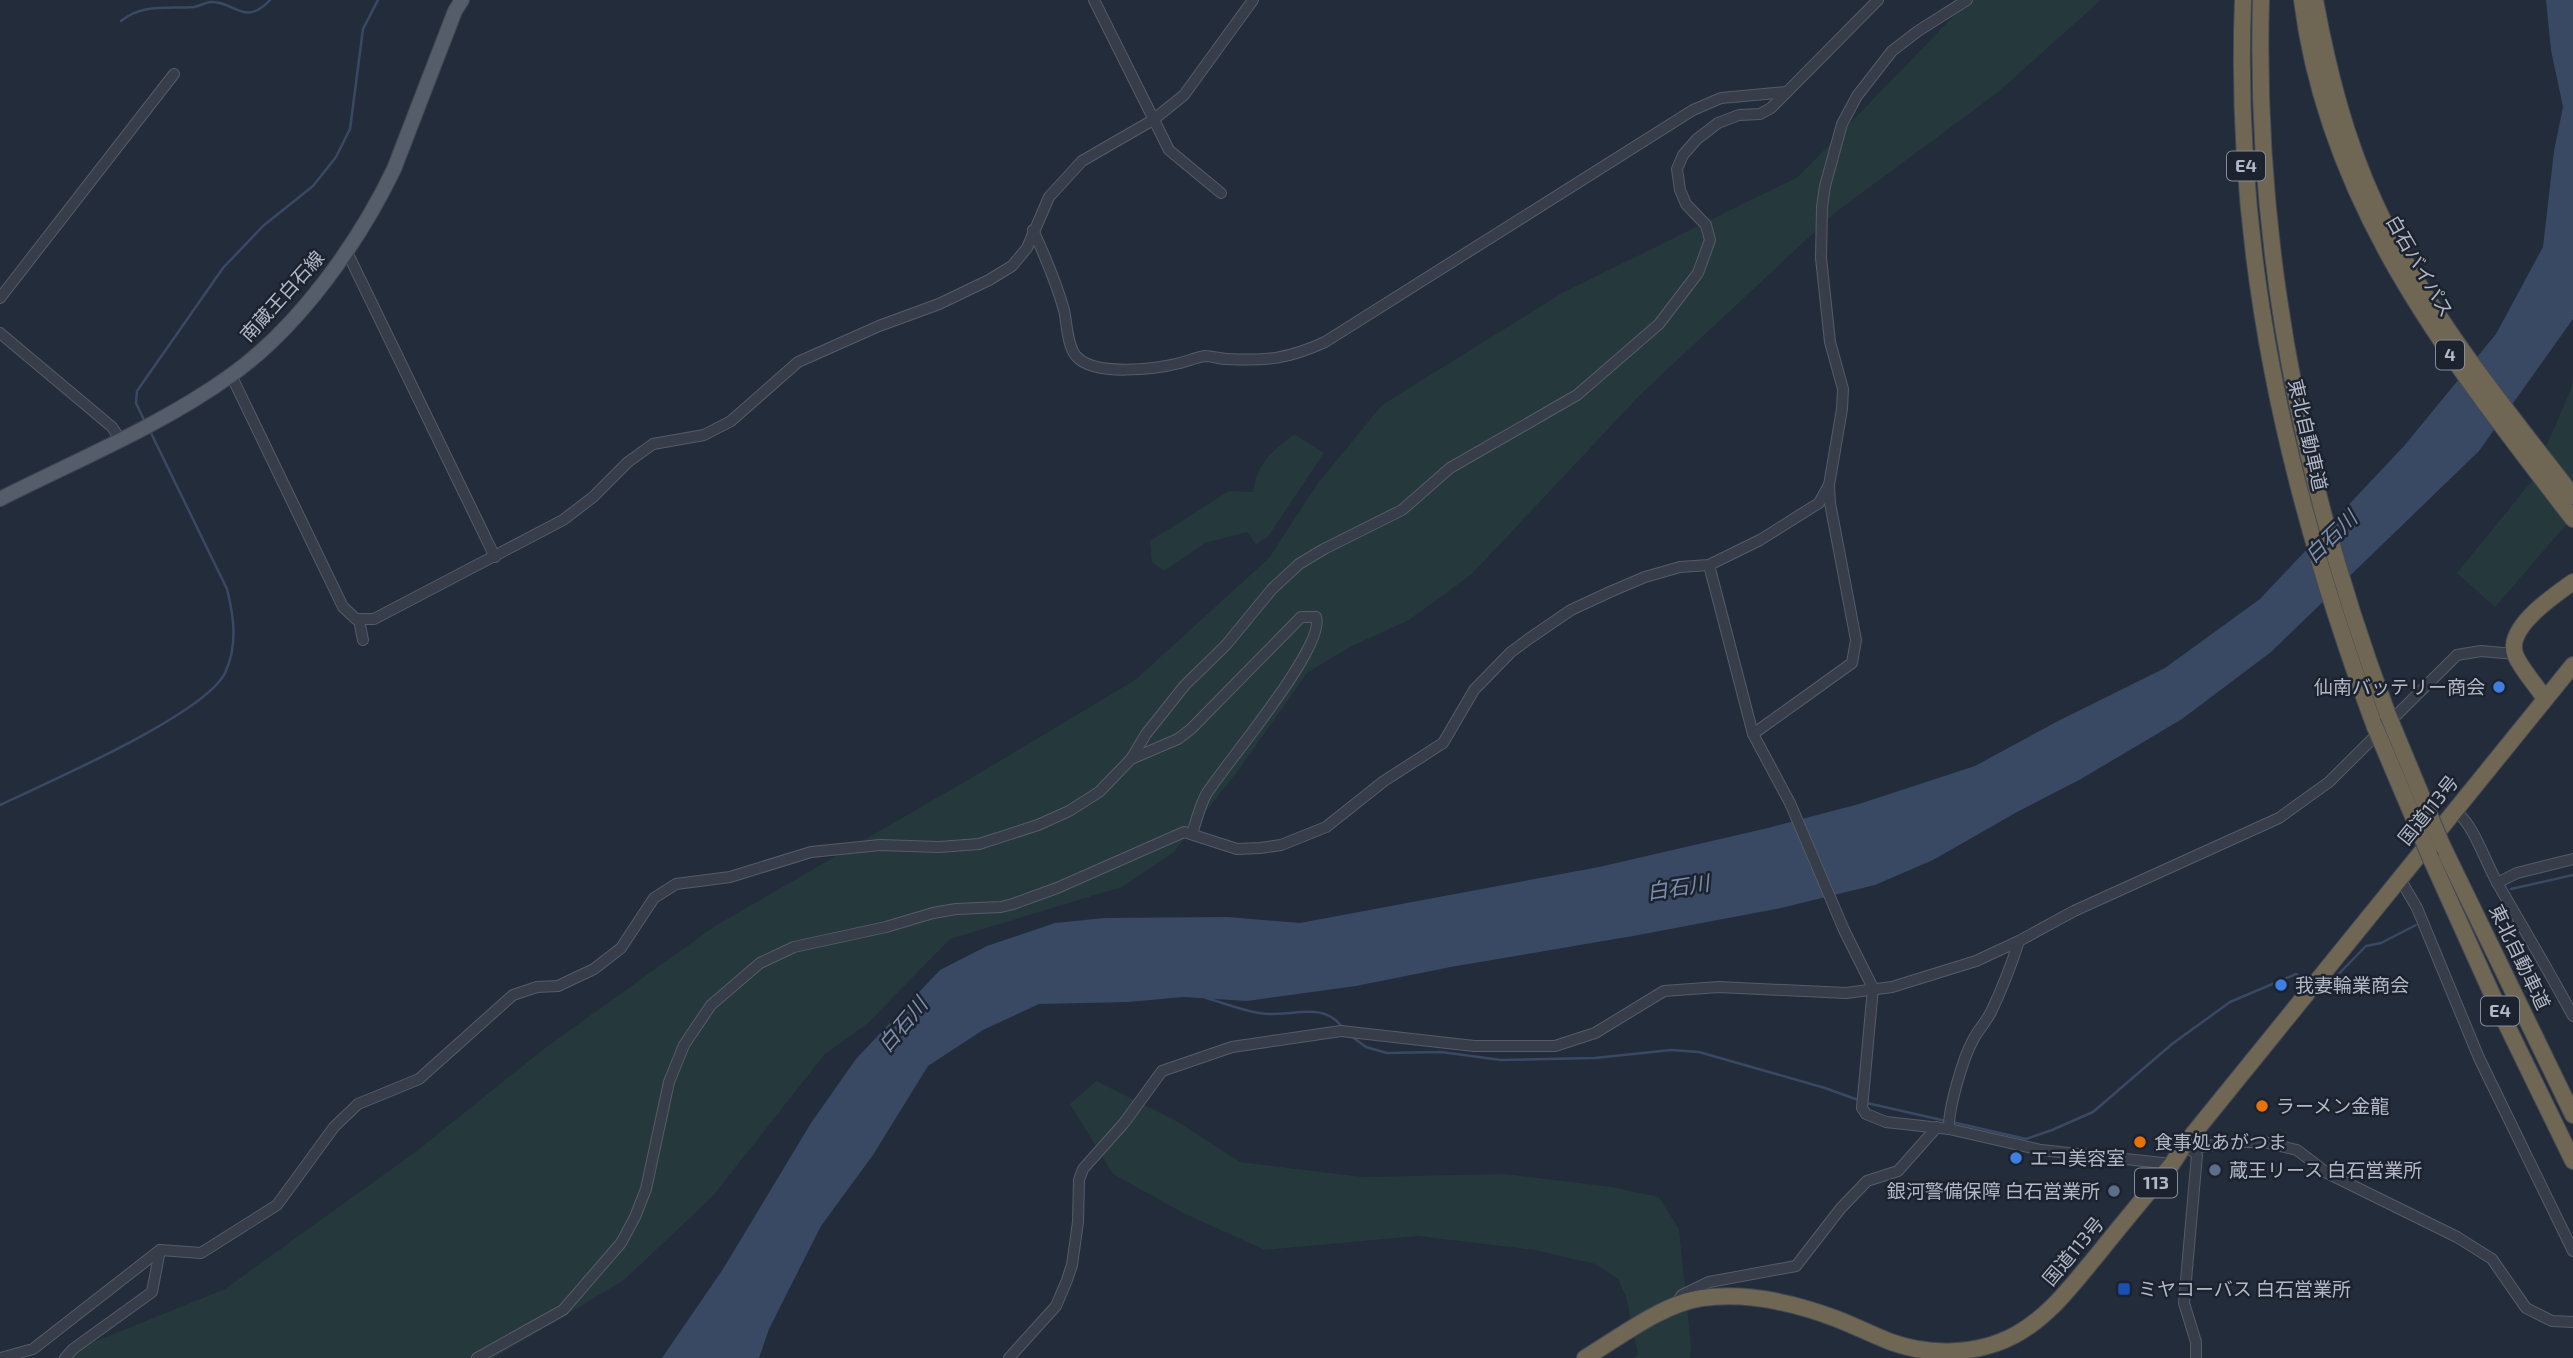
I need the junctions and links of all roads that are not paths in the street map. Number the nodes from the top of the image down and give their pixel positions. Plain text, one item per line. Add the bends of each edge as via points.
1 (462, 0) edge
2 (1094, 0) edge
3 (1253, 0) edge
4 (1878, 0) edge
5 (1967, 0) edge
6 (2243, 0) edge
7 (2261, 0) edge
8 (2302, 0) edge
9 (2315, 0) edge
10 (174, 74) dead end
11 (1787, 92) junction
12 (1153, 120) junction
13 (2354, 170) junction
14 (1221, 192) dead end
15 (1033, 230) junction
16 (347, 253) junction
17 (0, 298) edge
18 (0, 333) edge
19 (231, 375) junction
20 (120, 439) junction
21 (1829, 485) junction
22 (2573, 496) edge
23 (0, 499) edge
24 (2573, 526) edge
25 (495, 557) junction
26 (1709, 565) junction
27 (2573, 582) edge
28 (359, 620) junction
29 (363, 640) dead end
30 (2515, 654) junction
31 (2573, 665) edge
32 (2545, 699) junction
33 (1753, 734) junction
34 (1131, 759) junction
35 (2455, 810) junction
36 (1192, 833) junction
37 (2573, 859) edge
38 (2400, 878) junction
39 (2497, 883) junction
40 (2019, 941) junction
41 (1873, 988) junction
42 (2573, 1016) edge
43 (2573, 1115) edge
44 (1946, 1124) junction
45 (2185, 1144) junction
46 (2573, 1161) edge
47 (2172, 1164) junction
48 (160, 1250) junction
49 (2573, 1251) edge
50 (1675, 1305) junction
51 (2573, 1322) edge
52 (1, 1358) edge
53 (65, 1358) edge
54 (477, 1358) edge
55 (1009, 1358) edge
56 (1585, 1358) edge
57 (2196, 1358) edge

1 - 16 main road, 南蔵王白石線 via 394,169
2 - 12 street
3 - 12 street via 1184,95
4 - 11 street
5 - 21 street via 1892,51 1851,106 1833,154 1822,207 1821,258 1830,342 1843,389
6 - 46 highway, 東北自動車道 / E4, bridge via 2246,163 2265,331 2290,455 2326,589 2375,727 2431,859
7 - 43 highway, 東北自動車道 / E4, bridge via 2263,162 2280,318 2339,576 2388,715 2442,845
8 - 13 highway, 白石バイパス / 4 via 2329,120
9 - 13 highway, 白石バイパス / 4
10 - 17 street
11 - 15 street via 1721,97 1702,106 1325,342 1277,359 1206,356 1136,369 1086,362 1071,345 1050,267
11 - 34 street via 1767,111 1718,123 1683,155 1677,169 1680,190 1686,204 1706,225 1710,240 1698,273 1660,324 1569,401 1450,468 1402,510 1299,564 1185,685
12 - 14 street via 1169,150
12 - 15 street via 1082,161 1049,197
13 - 22 highway, 白石バイパス / 4 via 2422,290
13 - 24 highway, 白石バイパス / 4 via 2390,260 2431,328
15 - 25 street via 1023,254 997,276 798,362 731,421 704,435 653,444 577,510
16 - 19 main road, 南蔵王白石線 via 281,330
16 - 25 street
18 - 20 street via 112,427
19 - 20 main road, 南蔵王白石線
19 - 28 street via 342,607
20 - 23 main road, 南蔵王白石線
21 - 26 street via 1819,503 1802,515
21 - 33 street via 1856,640 1852,663
25 - 28 street via 374,619
26 - 33 street
26 - 36 street via 1646,577 1571,610 1530,638 1474,690 1443,743 1384,781 1326,827 1281,845 1260,848 1237,849
27 - 30 highway via 2517,631
28 - 29 street
30 - 32 highway
30 - 40 street via 2481,651 2457,655 2329,782 2279,818 2074,911
31 - 32 highway, 国道113号 / 113
32 - 35 highway, 国道113号 / 113
33 - 41 street via 1790,803
34 - 36 street via 1178,739 1301,617 1316,617 1318,625 1304,657 1208,792
34 - 48 street via 1099,792 1062,815 979,844 939,848 880,845 811,852 730,877 687,881 668,888 654,898 621,948 594,970 558,986 513,995 419,1079 358,1104 334,1127 277,1205 201,1253
35 - 38 highway, 国道113号 / 113
35 - 39 street via 2464,818
36 - 54 street via 1176,835 1013,904 933,913 793,947 760,963 711,1005 684,1045 669,1082 646,1189 621,1243 563,1310
37 - 39 street via 2517,873
38 - 45 highway, 国道113号 / 113
38 - 49 street via 2417,908 2479,1058
39 - 42 street
40 - 41 street via 1906,984
40 - 44 street via 2008,974 1962,1066
41 - 44 street via 1862,1108 1886,1122
41 - 55 street via 1846,993 1678,989 1650,998 1595,1033 1555,1046 1418,1042 1347,1031 1232,1047 1162,1070 1124,1124 1083,1169 1067,1280 1056,1306
44 - 47 street via 2040,1150
44 - 50 street via 1898,1171 1867,1181 1797,1266 1709,1282 1682,1295
45 - 47 highway, 国道113号 / 113
45 - 51 street via 2195,1148 2264,1142 2297,1150 2327,1173 2492,1259 2526,1307 2552,1321
45 - 57 street via 2197,1155 2184,1304
47 - 50 highway, 国道113号 / 113 via 2059,1301 2037,1321 1991,1345 1937,1352 1914,1349 1836,1318 1761,1298 1701,1298
48 - 52 street via 33,1349
48 - 53 street via 152,1292
50 - 56 highway, 国道113号 / 113

